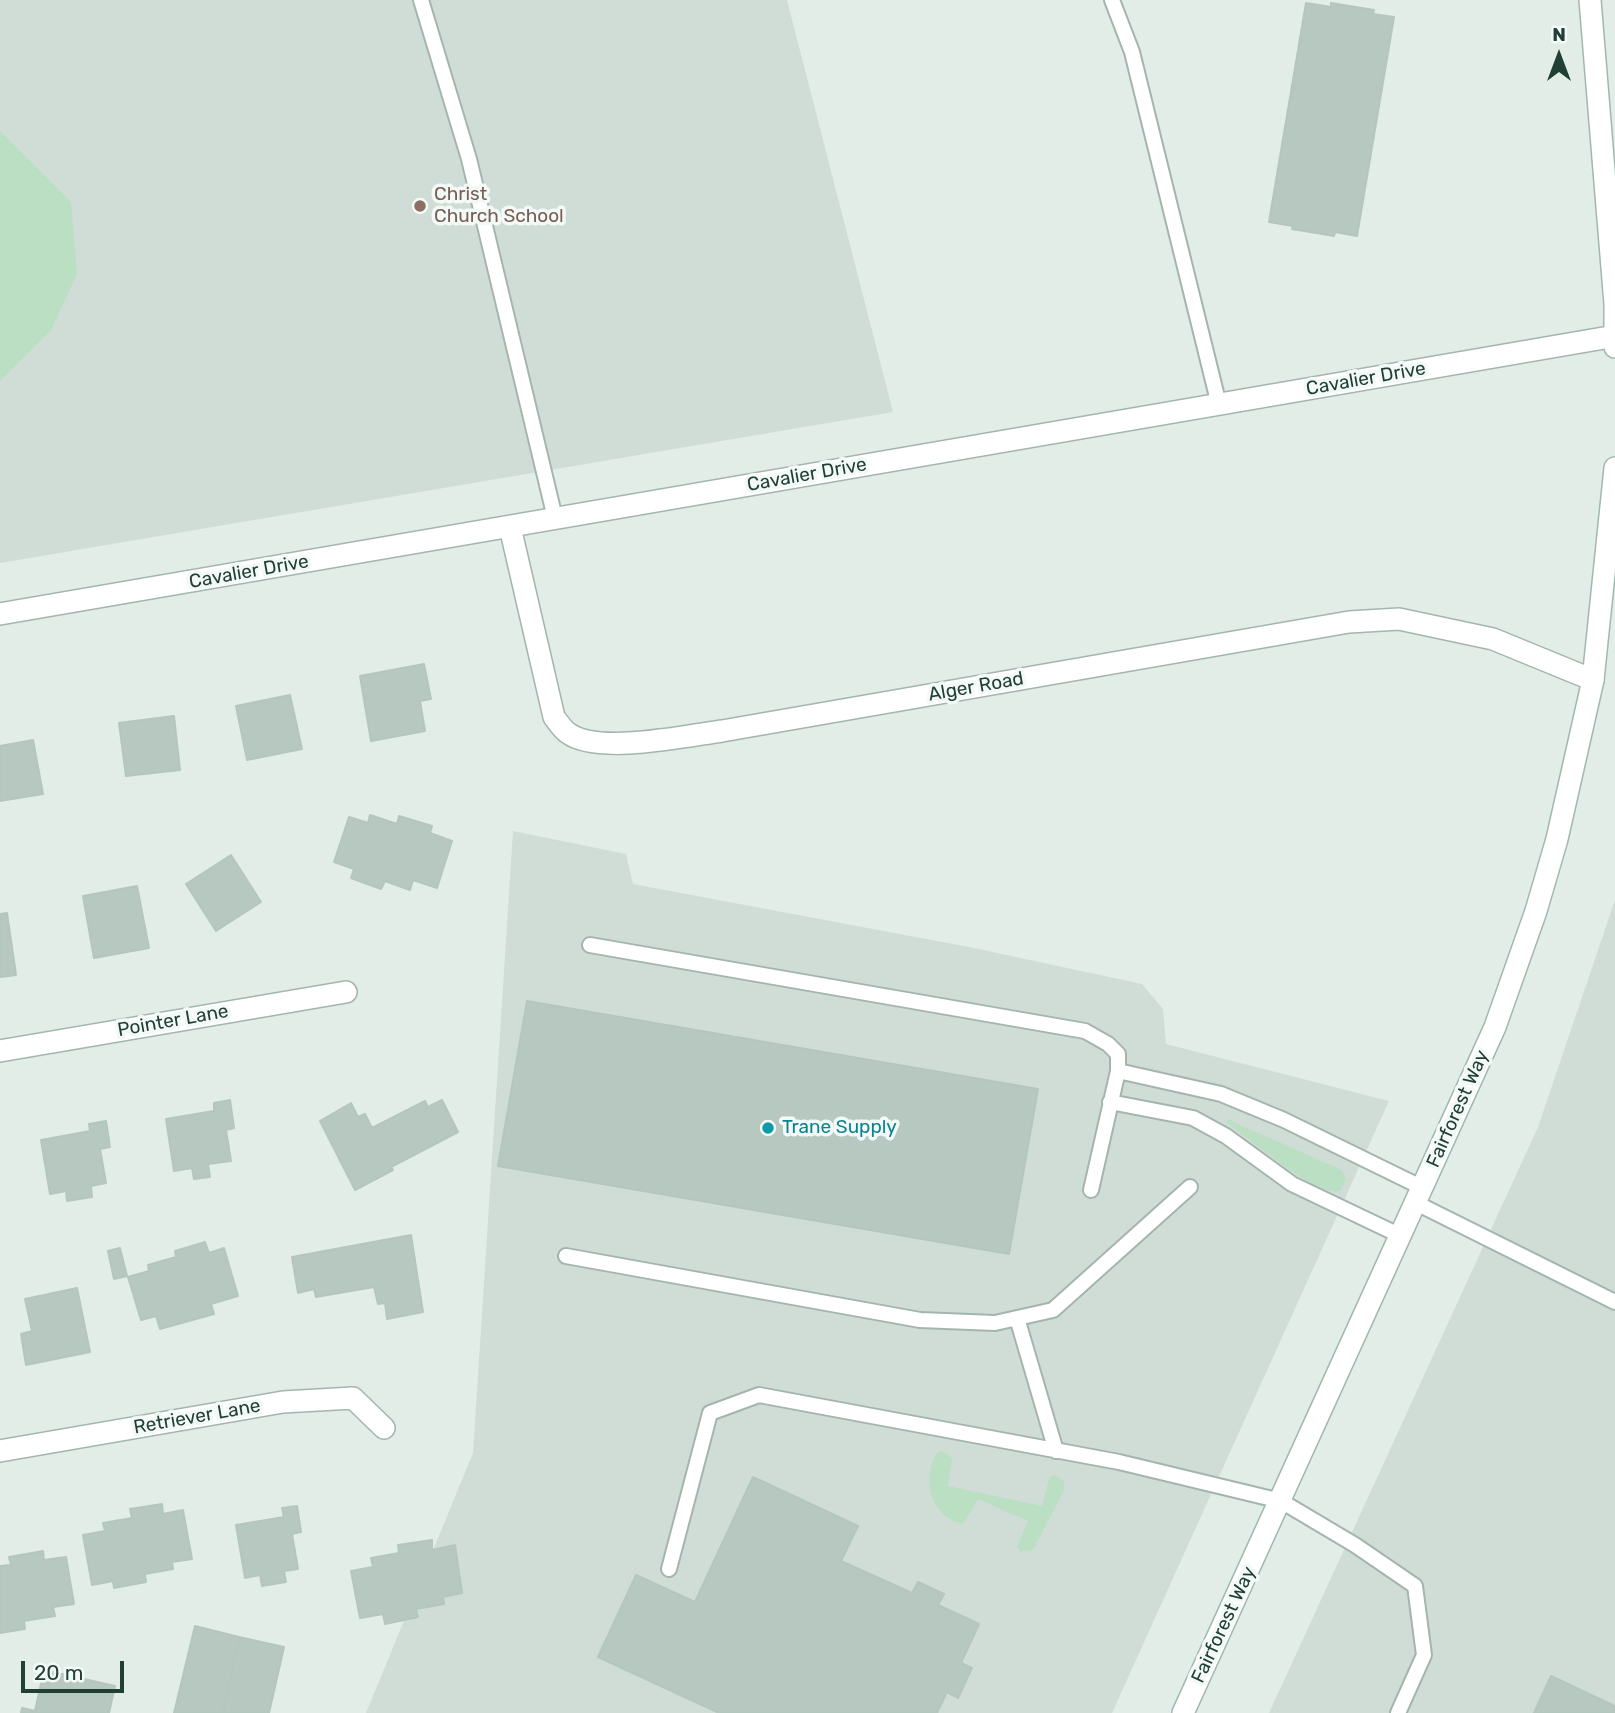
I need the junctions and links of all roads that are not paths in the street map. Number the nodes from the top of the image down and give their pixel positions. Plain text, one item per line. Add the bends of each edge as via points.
1 (421, 0) edge
2 (1112, 0) edge
3 (1590, 0) edge
4 (1615, 336) edge
5 (1615, 346) edge
6 (1219, 405) junction
7 (1615, 468) edge
8 (555, 519) junction
9 (510, 527) junction
10 (0, 614) edge
11 (1593, 680) junction
12 (590, 945) dead end
13 (346, 992) dead end
14 (0, 1051) edge
15 (1118, 1071) junction
16 (1110, 1102) junction
17 (1190, 1187) dead end
18 (1091, 1190) dead end
19 (1419, 1195) junction
20 (1401, 1236) junction
21 (566, 1256) dead end
22 (1615, 1302) edge
23 (1017, 1318) junction
24 (384, 1428) dead end
25 (0, 1451) edge
26 (1056, 1451) junction
27 (1281, 1501) junction
28 (669, 1569) dead end
29 (1183, 1713) edge
30 (1398, 1713) edge

1 - 8 lane via 469,159
2 - 6 lane via 1132,52
3 - 4 street
4 - 5 street
4 - 6 street, Cavalier Drive
6 - 8 street, Cavalier Drive
7 - 11 street, Fairforest Way
8 - 9 street, Cavalier Drive
9 - 10 street, Cavalier Drive
9 - 11 street, Alger Road via 554,717 568,734 596,743 635,743 722,731 1349,622 1399,619 1493,639
11 - 19 street, Fairforest Way via 1536,911 1495,1027
12 - 15 lane via 1086,1031 1118,1054
13 - 14 street, Pointer Lane
15 - 16 lane
15 - 19 lane via 1221,1094 1284,1120
16 - 18 lane
16 - 20 lane via 1193,1118 1292,1184
17 - 23 lane via 1053,1310
19 - 20 street, Fairforest Way
19 - 22 lane
20 - 27 street, Fairforest Way
21 - 23 lane via 920,1320 995,1323
23 - 26 lane
24 - 25 street, Retriever Lane via 353,1398 283,1402
26 - 27 lane
26 - 28 lane via 759,1395 710,1413
27 - 29 street, Fairforest Way
27 - 30 lane via 1415,1586 1424,1655

